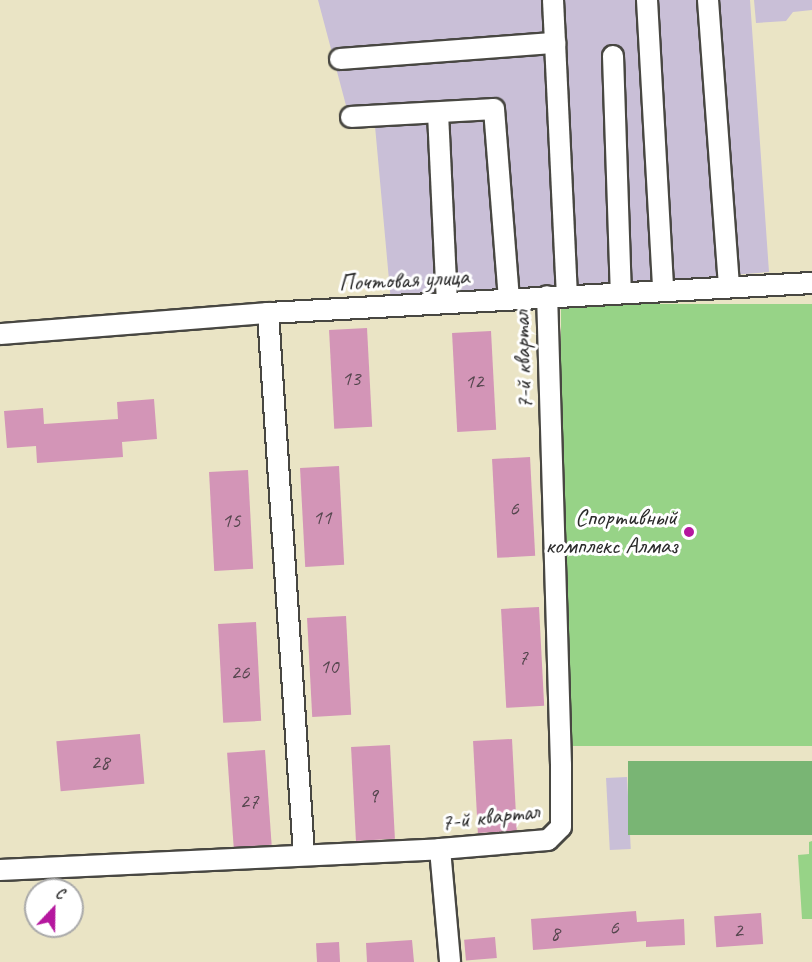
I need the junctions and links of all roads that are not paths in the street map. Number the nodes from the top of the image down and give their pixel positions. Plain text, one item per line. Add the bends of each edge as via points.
1 (553, 0) edge
2 (646, 0) edge
3 (708, 0) edge
4 (555, 43) junction
5 (613, 56) dead end
6 (340, 59) dead end
7 (438, 113) junction
8 (351, 117) dead end
9 (812, 282) edge
10 (729, 285) junction
11 (663, 290) junction
12 (621, 293) junction
13 (567, 295) junction
14 (547, 296) junction
15 (509, 299) junction
16 (447, 303) junction
17 (268, 312) junction
18 (0, 334) edge
19 (440, 849) junction
20 (304, 855) junction
21 (0, 870) edge
22 (450, 962) edge

1 - 4 street
2 - 11 street
3 - 10 street
4 - 6 street
4 - 13 street
5 - 12 street
7 - 8 street
7 - 15 street via 494,109
7 - 16 street
9 - 10 street, Почтовая улица
10 - 11 street, Почтовая улица
11 - 12 street, Почтовая улица
12 - 13 street, Почтовая улица
13 - 14 street, Почтовая улица
14 - 15 street, Почтовая улица
14 - 19 street, 7-й квартал via 561,827 548,840
15 - 16 street, Почтовая улица
16 - 17 street, Почтовая улица
17 - 18 street, Почтовая улица
17 - 20 street
19 - 20 street, 7-й квартал
19 - 22 street
20 - 21 street, 7-й квартал

